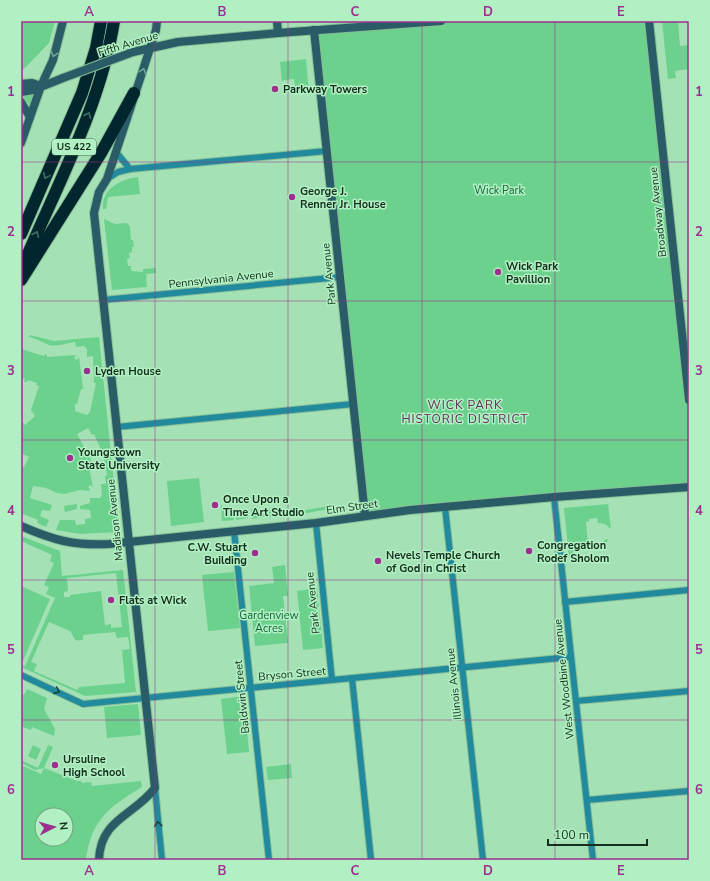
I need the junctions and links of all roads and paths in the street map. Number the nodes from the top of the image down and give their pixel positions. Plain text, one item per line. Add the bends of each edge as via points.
1 (63, 21) edge
2 (101, 21) edge
3 (114, 21) edge
4 (157, 21) edge
5 (277, 21) edge
6 (441, 21) edge
7 (649, 21) edge
8 (404, 23) edge
9 (314, 30) junction
10 (278, 33) junction
11 (150, 47) junction
12 (21, 84) edge
13 (41, 86) junction
14 (21, 92) edge
15 (134, 94) junction
16 (21, 102) edge
17 (30, 117) junction
18 (21, 144) edge
19 (326, 151) junction
20 (116, 152) junction
21 (130, 169) junction
22 (107, 179) junction
23 (21, 234) edge
24 (21, 270) edge
25 (340, 277) junction
26 (21, 280) edge
27 (103, 300) junction
28 (688, 384) edge
29 (689, 400) edge
30 (353, 404) junction
31 (116, 427) junction
32 (689, 487) edge
33 (554, 497) junction
34 (446, 507) junction
35 (365, 515) junction
36 (316, 523) junction
37 (21, 526) edge
38 (234, 531) junction
39 (129, 542) junction
40 (689, 590) edge
41 (565, 602) junction
42 (571, 657) junction
43 (463, 668) junction
44 (21, 676) edge
45 (352, 678) junction
46 (332, 680) junction
47 (251, 688) junction
48 (689, 690) edge
49 (145, 698) junction
50 (576, 701) junction
51 (155, 788) junction
52 (689, 791) edge
53 (587, 800) junction
54 (99, 860) edge
55 (162, 860) edge
56 (269, 860) edge
57 (371, 860) edge
58 (483, 860) edge
59 (594, 860) edge

1 -> 13 street via 53,60
2 -> 23 highway, US 422 via 96,48 82,93
24 -> 3 highway, US 422 via 93,102 111,44
4 - 11 street, Madison Avenue
5 - 10 street
6 - 8 street, Fifth Avenue
7 - 28 street, Broadway Avenue
8 - 9 street, Fifth Avenue
9 - 10 street, Fifth Avenue
9 - 19 street, Park Avenue
10 - 11 street, Fifth Avenue
11 - 13 street, Fifth Avenue, bridge
15 -> 11 street, Madison Avenue
12 - 13 street, Fifth Avenue via 32,83
13 - 14 street, Fifth Avenue
13 - 17 street
15 - 20 street, Madison Avenue
15 - 26 highway via 101,153
16 - 17 street
17 - 18 street
19 - 21 street
19 - 25 street, Park Avenue
20 - 21 street
20 - 22 street, Madison Avenue
21 - 22 street via 118,172
22 - 27 street, Madison Avenue via 99,192 94,213
25 - 27 street, Pennsylvania Avenue
25 - 30 street, Park Avenue
27 - 31 street, Madison Avenue
28 - 29 street, Broadway Avenue
30 - 31 street
30 - 35 street, Park Avenue
31 - 39 street, Madison Avenue
32 - 33 street, Elm Street
33 - 34 street, Elm Street
33 - 41 street, West Woodbine Avenue
34 - 35 street, Elm Street
34 - 43 street, Illinois Avenue
35 - 36 street, Elm Street
36 - 38 street, Elm Street
36 - 46 street, Park Avenue
37 - 39 street, Elm Street via 44,536 76,544
38 - 39 street, Elm Street
38 - 47 street, Baldwin Street
39 - 49 street, Madison Avenue
40 - 41 street
41 - 42 street, West Woodbine Avenue
42 - 43 street, Bryson Street
42 - 50 street, West Woodbine Avenue
43 - 45 street, Bryson Street
43 - 58 street, Illinois Avenue
44 -> 49 street, Bryson Street via 84,704
45 - 46 street, Bryson Street
45 - 57 street
46 - 47 street, Bryson Street
47 - 49 street, Bryson Street
47 - 56 street, Baldwin Street
48 - 50 street
49 - 51 street, Madison Avenue
50 - 53 street, West Woodbine Avenue
51 - 54 street via 110,828 103,839
55 -> 51 street, Madison Avenue
52 - 53 street
53 - 59 street, West Woodbine Avenue

